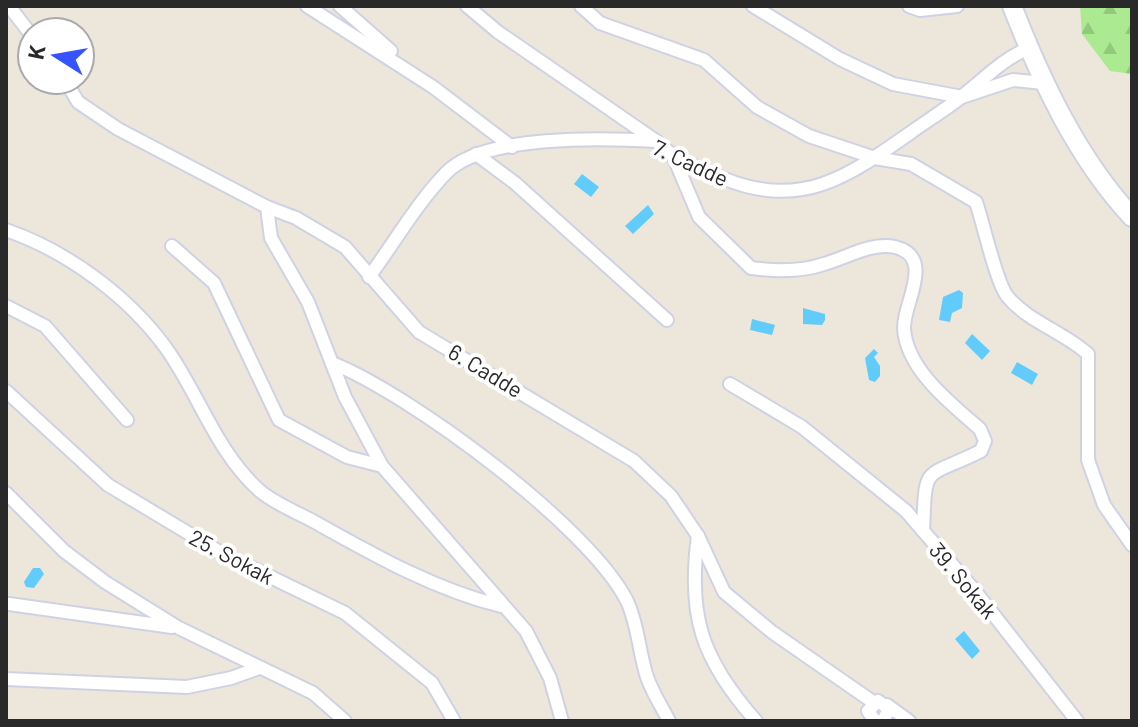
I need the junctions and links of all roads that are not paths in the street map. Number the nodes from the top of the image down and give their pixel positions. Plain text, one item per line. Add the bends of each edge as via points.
1 (307, 6) edge
2 (340, 6) edge
3 (467, 6) edge
4 (581, 6) edge
5 (753, 6) edge
6 (909, 6) edge
7 (957, 6) edge
8 (1012, 6) edge
9 (1029, 48) junction
10 (1043, 83) junction
11 (433, 87) junction
12 (74, 96) edge
13 (962, 97) junction
14 (656, 141) junction
15 (512, 147) junction
16 (476, 154) junction
17 (674, 158) junction
18 (875, 158) junction
19 (267, 207) junction
20 (1132, 217) edge
21 (6, 230) edge
22 (172, 246) dead end
23 (369, 277) junction
24 (6, 306) edge
25 (667, 320) dead end
26 (332, 363) junction
27 (730, 384) dead end
28 (6, 391) edge
29 (127, 420) dead end
30 (382, 466) junction
31 (6, 493) edge
32 (923, 531) junction
33 (698, 536) junction
34 (1132, 545) edge
35 (9, 604) dead end
36 (501, 606) junction
37 (179, 628) junction
38 (259, 668) junction
39 (6, 679) edge
40 (873, 702) junction
41 (887, 705) junction
42 (345, 721) edge
43 (454, 721) edge
44 (562, 721) edge
45 (669, 721) edge
46 (756, 721) edge
47 (875, 721) edge
48 (885, 721) edge
49 (909, 721) edge
50 (1077, 721) edge

1 - 11 street
2 - 11 street
3 - 14 street
4 - 18 street via 600,23 704,60 757,107 809,136
5 - 13 street via 893,84
6 - 7 street
8 - 9 main road
9 - 10 main road
9 - 13 street, 7. Cadde via 1006,58
10 - 13 street via 1013,80
10 - 20 main road via 1090,161
11 - 15 street
12 - 19 street, 6. Cadde via 118,129
13 - 18 street, 7. Cadde
14 - 15 street, 7. Cadde via 602,138
14 - 17 street, 7. Cadde
15 - 16 street, 7. Cadde
16 - 23 street, 7. Cadde via 447,172
16 - 25 street
17 - 18 street, 7. Cadde via 732,182 801,190 831,183
17 - 32 street, 39. Sokak via 699,217 751,268 802,269 873,247 907,253 917,275 904,327 915,365 980,429 985,441 981,451 930,474 923,485
18 - 34 street via 911,164 976,202 1006,295 1088,354 1088,460 1104,505
19 - 23 street, 6. Cadde via 345,247
19 - 26 street via 271,238 308,302
21 - 36 street via 30,239 117,294 166,348 232,459 261,492 419,578
22 - 30 street via 214,283 279,420 347,457
23 - 33 street, 6. Cadde via 419,332 634,461 671,496
24 - 29 street via 45,326
26 - 30 street
26 - 45 street via 369,377 470,447 596,557 628,602 648,679
27 - 32 street via 802,427 906,511
28 - 43 street, 25. Sokak via 108,485 223,554 345,613 432,683
30 - 36 street
31 - 37 street via 64,551
32 - 50 street, 39. Sokak
33 - 40 street, 6. Cadde via 724,592
33 - 46 street via 692,581 701,631 723,684
35 - 37 street
36 - 44 street via 526,631 550,678
37 - 38 street
38 - 39 street via 187,687
38 - 42 street via 313,693
40 - 41 street
40 - 47 street via 868,711
41 - 48 street
41 - 49 street

